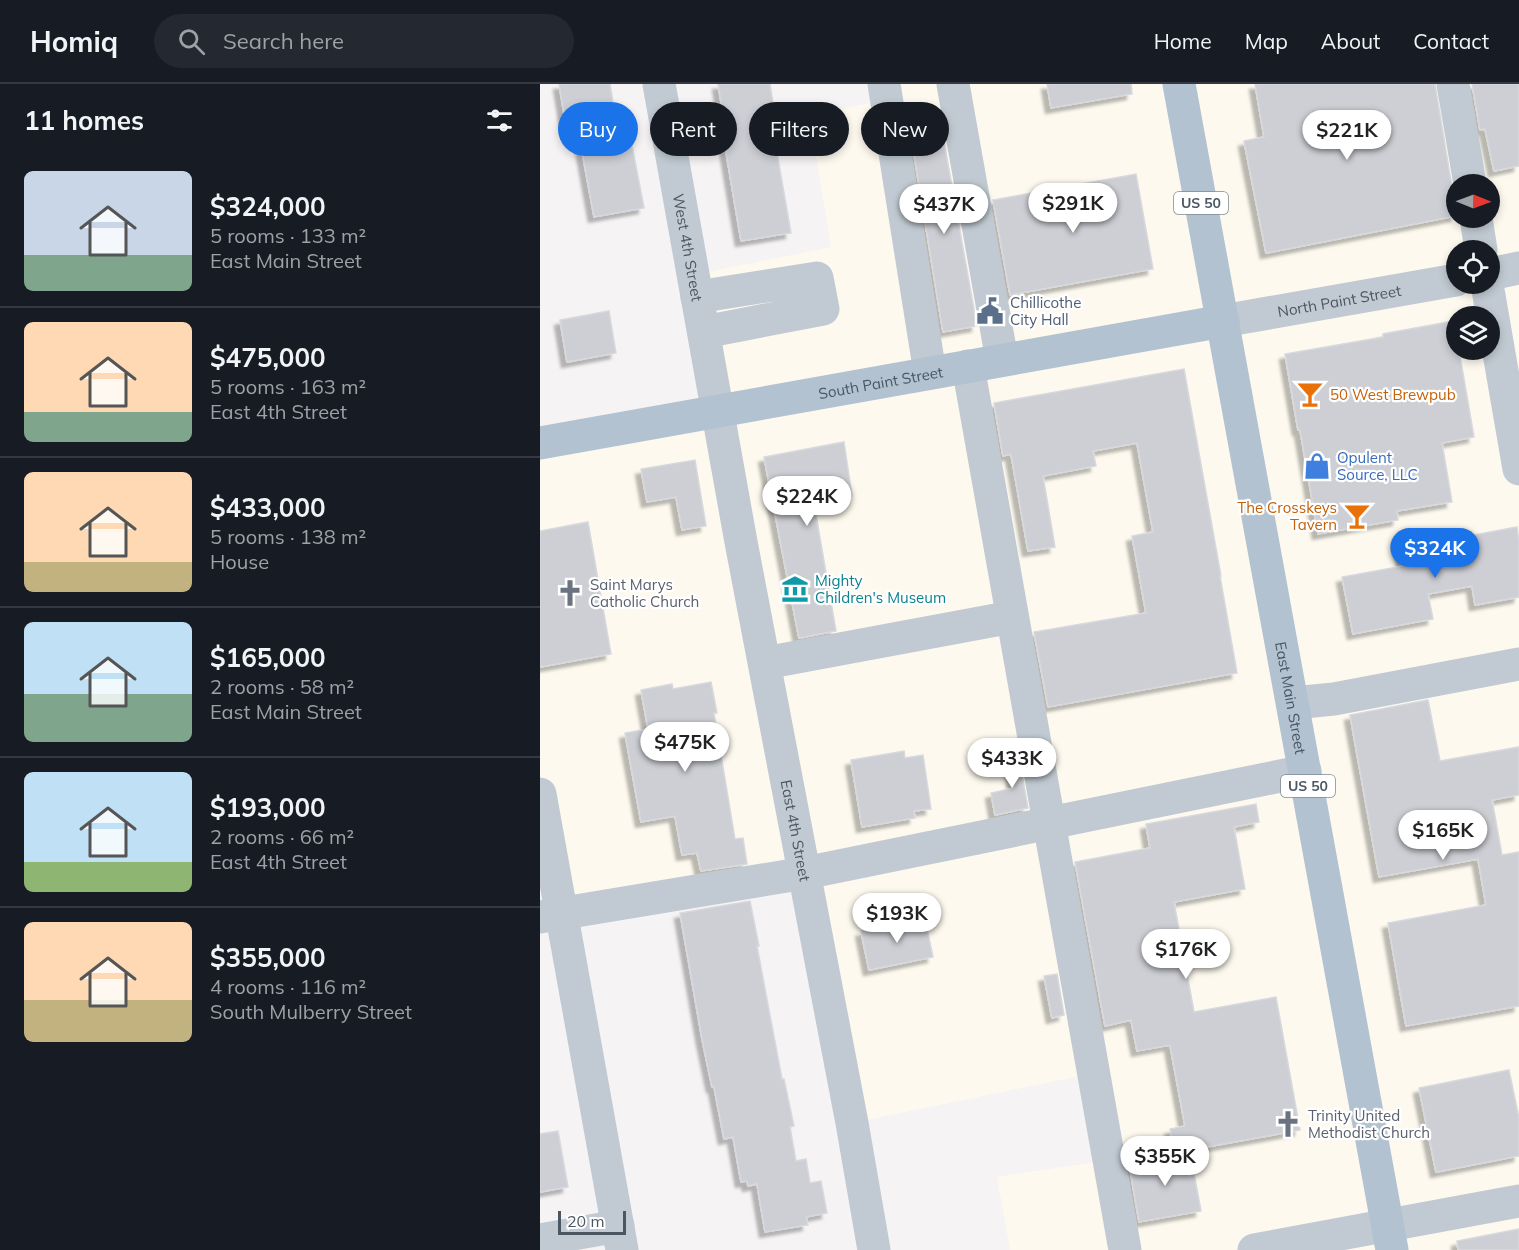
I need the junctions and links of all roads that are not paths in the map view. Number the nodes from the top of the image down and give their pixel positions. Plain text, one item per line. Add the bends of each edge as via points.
1 (659, 84) edge
2 (884, 84) edge
3 (953, 84) edge
4 (1179, 84) edge
5 (1453, 84) edge
6 (1468, 174) edge
7 (1519, 268) edge
8 (1500, 272) edge
9 (1446, 282) edge
10 (1489, 294) edge
11 (697, 297) junction
12 (1223, 321) junction
13 (704, 332) junction
14 (1002, 360) junction
15 (968, 366) junction
16 (930, 373) junction
17 (718, 411) junction
18 (540, 443) edge
19 (1519, 469) edge
20 (1012, 618) junction
21 (765, 663) junction
22 (1519, 664) edge
23 (1293, 703) junction
24 (1305, 771) junction
25 (540, 794) edge
26 (1049, 823) junction
27 (804, 873) junction
28 (551, 915) edge
29 (1519, 1201) edge
30 (1390, 1237) edge
31 (620, 1238) edge
32 (540, 1240) edge
33 (874, 1250) edge
34 (1125, 1250) edge
35 (1254, 1250) edge

1 - 11 street, West 4th Street
2 - 16 street
3 - 14 street
4 - 12 main road, US 50
5 - 6 street
7 - 8 street
9 - 12 street, North Paint Street
10 - 19 street
11 - 13 street, West 4th Street
11 - 13 street via 817,278 823,309
12 - 14 main road, South Paint Street
12 - 23 main road, East Main Street / US 50
13 - 17 street, West 4th Street
14 - 15 main road, South Paint Street
15 - 16 main road, South Paint Street
15 - 20 street
16 - 17 main road, South Paint Street
17 - 18 main road, South Paint Street
17 - 21 street, East 4th Street
20 - 21 street
20 - 26 street
21 - 27 street, East 4th Street
22 - 23 street via 1334,699
23 - 24 main road, East Main Street / US 50
24 - 26 street
24 - 30 main road, East Main Street / US 50
25 - 28 street
26 - 27 street
26 - 34 street
27 - 28 street
27 - 33 street, East 4th Street
28 - 31 street
29 - 30 street
30 - 35 street
31 - 32 street

